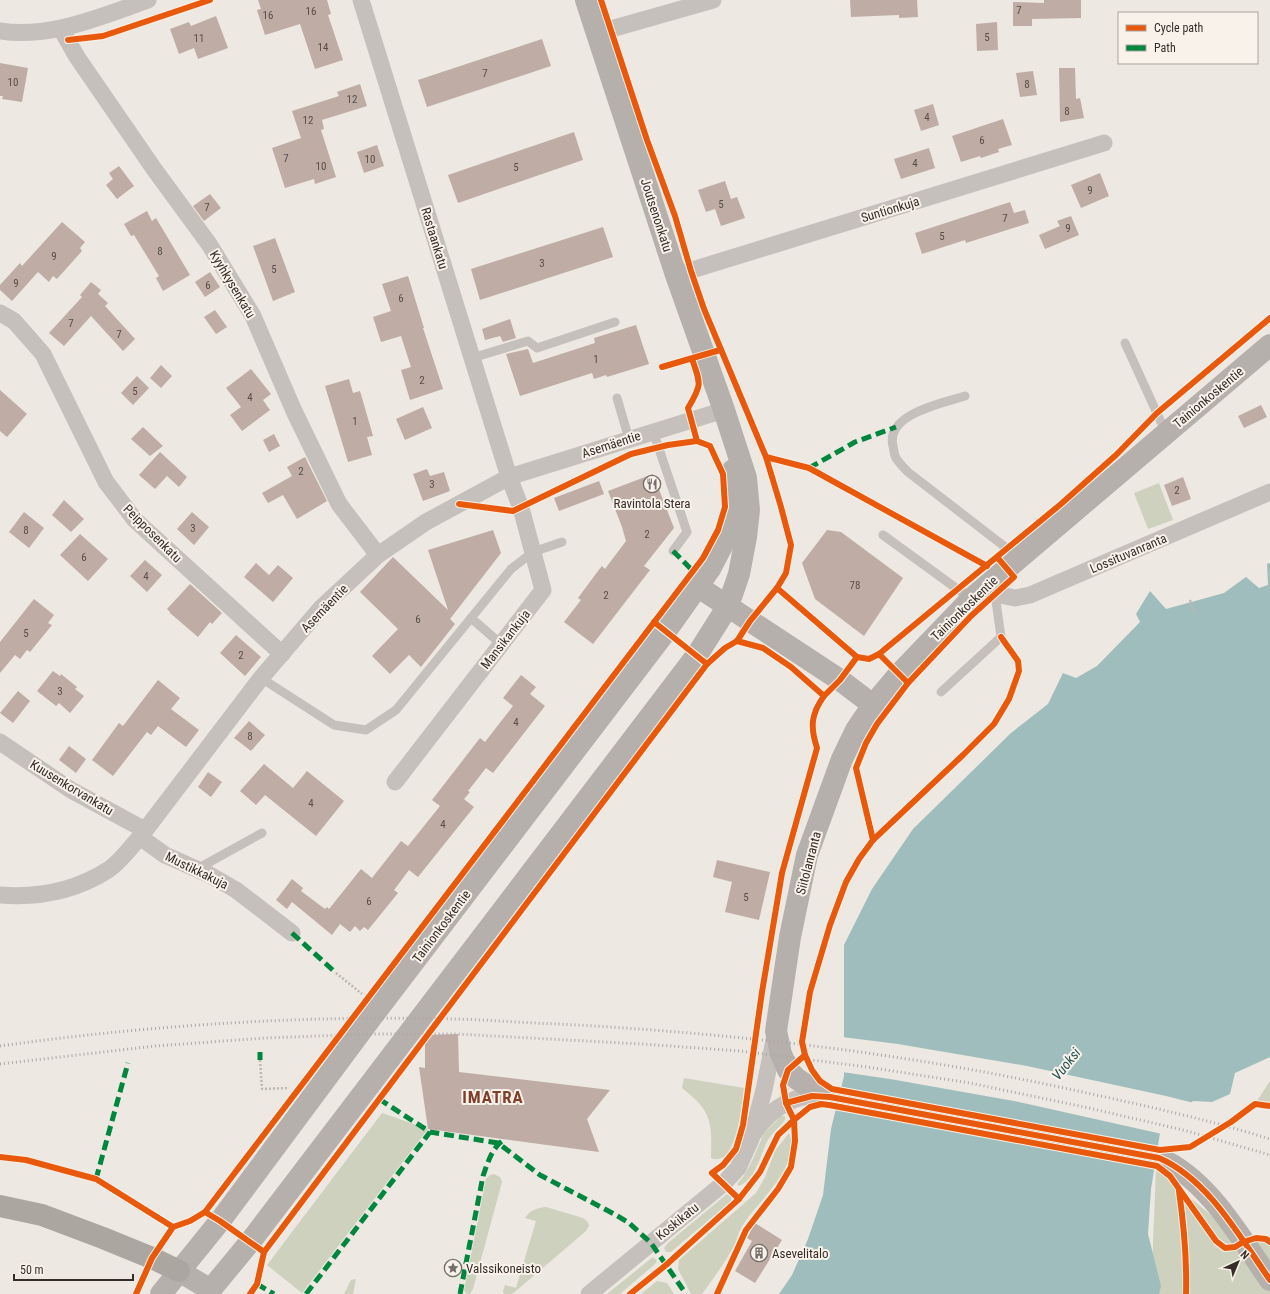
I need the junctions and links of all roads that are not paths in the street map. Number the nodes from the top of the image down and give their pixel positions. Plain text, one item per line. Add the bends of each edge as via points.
1 (148, 0) edge
2 (361, 0) edge
3 (586, 0) edge
4 (713, 0) edge
5 (61, 29) junction
6 (0, 31) edge
7 (597, 33) junction
8 (1104, 143) dead end
9 (676, 275) junction
10 (0, 313) edge
11 (615, 322) dead end
12 (1124, 343) dead end
13 (1270, 345) edge
14 (472, 358) junction
15 (965, 396) dead end
16 (617, 398) dead end
17 (727, 420) junction
18 (653, 431) junction
19 (1166, 432) junction
20 (629, 439) junction
21 (509, 477) junction
22 (1270, 492) edge
23 (883, 534) dead end
24 (562, 542) dead end
25 (673, 551) dead end
26 (533, 552) junction
27 (378, 555) junction
28 (1018, 557) junction
29 (697, 586) junction
30 (984, 593) junction
31 (728, 606) junction
32 (471, 618) junction
33 (501, 644) junction
34 (282, 654) junction
35 (261, 678) junction
36 (941, 692) dead end
37 (873, 705) junction
38 (0, 742) edge
39 (395, 782) dead end
40 (262, 833) dead end
41 (142, 834) junction
42 (197, 869) junction
43 (0, 895) edge
44 (292, 933) dead end
45 (776, 1032) junction
46 (830, 1097) junction
47 (751, 1139) junction
48 (0, 1206) edge
49 (178, 1272) junction
50 (1270, 1280) edge
51 (212, 1293) edge
52 (161, 1294) edge
53 (589, 1294) edge

1 - 5 street
2 - 14 street, Rastaankatu
3 - 7 main road, Joutsenonkatu
4 - 7 street
5 - 6 street via 16,34
5 - 27 street, Kyyhkysenkatu via 77,57 154,169 209,244 252,316 339,504
7 - 9 main road, Joutsenonkatu
8 - 9 street, Suntionkuja
9 - 17 main road, Joutsenonkatu
10 - 34 street, Peipposenkatu via 14,321 43,354 106,482 135,520
11 - 14 lane via 537,348 528,341
12 - 19 lane
13 - 19 main road, Tainionkoskentie
14 - 21 street, Rastaankatu
15 - 28 lane via 906,417 896,427 892,441 896,457 908,472
16 - 20 lane
17 - 18 street, Asemäentie
17 - 29 main road, Joutsenonkatu via 733,478 732,512 723,544 710,570
17 - 31 main road, Joutsenonkatu via 746,478 749,510 739,574
18 - 20 street, Asemäentie
18 - 25 lane via 687,532
19 - 28 main road, Tainionkoskentie
20 - 21 street, Asemäentie
21 - 26 street, Mansikankuja
21 - 27 street, Asemäentie via 426,522
22 - 30 street, Lossituvanranta via 1033,594 1015,598
23 - 30 lane
24 - 26 lane
26 - 32 lane via 511,570
26 - 33 street, Mansikankuja via 543,590
27 - 34 street, Asemäentie via 322,608
28 - 30 main road, Tainionkoskentie
29 - 31 main road
29 - 49 main road, Tainionkoskentie via 666,631 220,1221
30 - 36 lane via 1001,637
30 - 37 main road, Tainionkoskentie via 899,674
31 - 37 main road via 840,680
31 - 51 main road via 687,668
32 - 33 lane
32 - 35 lane via 396,710 366,730 334,725
33 - 39 street, Mansikankuja
34 - 35 street, Asemäentie
35 - 41 street, Asemäentie
37 - 45 main road, Siitolanranta via 856,730 842,759 807,855 790,937
38 - 41 street, Kuusenkorvankatu
40 - 42 lane
41 - 42 street, Mustikkakuja via 165,855
41 - 43 street, Asemäentie via 109,869 84,883 63,891 41,895
42 - 44 street, Mustikkakuja via 236,890
45 - 46 main road via 788,1070 811,1088
45 - 47 street, Koskikatu
46 - 47 street, Koskikatu via 812,1096 786,1103 766,1118
46 - 50 main road via 1158,1158 1186,1174 1212,1199
47 - 53 street, Koskikatu via 738,1168 724,1184
48 - 49 highway via 42,1214 152,1258
49 - 51 main road
49 - 52 main road, Tainionkoskentie

